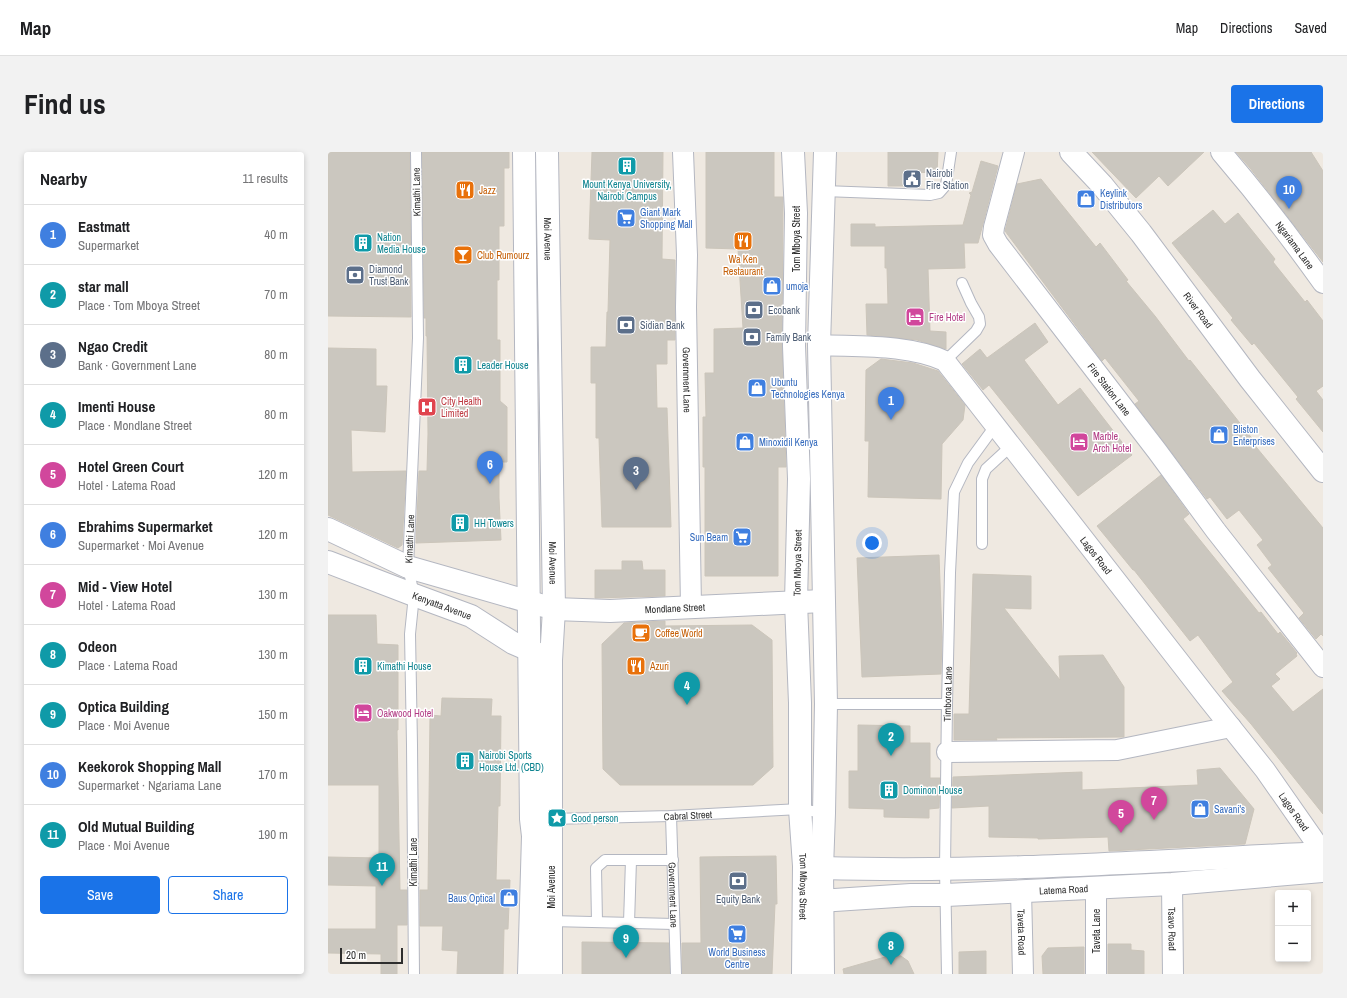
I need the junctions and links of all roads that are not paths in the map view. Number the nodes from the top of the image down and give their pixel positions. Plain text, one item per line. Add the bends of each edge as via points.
1 (416, 152) edge
2 (524, 152) edge
3 (547, 152) edge
4 (683, 152) edge
5 (793, 152) edge
6 (825, 152) edge
7 (951, 152) edge
8 (1014, 152) edge
9 (1071, 152) edge
10 (1221, 152) edge
11 (824, 191) junction
12 (962, 283) dead end
13 (1323, 283) edge
14 (819, 345) junction
15 (945, 361) junction
16 (527, 414) junction
17 (552, 414) junction
18 (996, 426) junction
19 (1011, 446) junction
20 (1323, 471) edge
21 (328, 529) edge
22 (982, 544) dead end
23 (328, 562) edge
24 (408, 567) junction
25 (414, 595) junction
26 (823, 601) junction
27 (530, 602) junction
28 (796, 602) junction
29 (691, 607) junction
30 (554, 609) junction
31 (530, 650) junction
32 (551, 660) junction
33 (1323, 667) edge
34 (826, 704) junction
35 (947, 704) junction
36 (1231, 727) junction
37 (947, 752) junction
38 (800, 809) junction
39 (824, 813) junction
40 (671, 816) junction
41 (541, 819) junction
42 (1323, 853) edge
43 (631, 860) junction
44 (673, 860) junction
45 (822, 868) junction
46 (1242, 868) junction
47 (945, 869) junction
48 (1323, 871) edge
49 (1172, 884) junction
50 (1096, 887) junction
51 (1021, 891) junction
52 (946, 895) junction
53 (813, 902) junction
54 (551, 921) junction
55 (597, 922) junction
56 (629, 923) junction
57 (674, 924) junction
58 (414, 974) edge
59 (529, 974) edge
60 (551, 974) edge
61 (676, 974) edge
62 (803, 974) edge
63 (823, 974) edge
64 (947, 974) edge
65 (1023, 974) edge
66 (1096, 974) edge
67 (1173, 974) edge

1 - 24 lane, Kimathi Lane via 418,338
2 - 16 main road, Moi Avenue
3 - 17 main road, Moi Avenue
4 - 29 street, Government Lane via 687,255
5 - 28 main road, Tom Mboya Street via 796,213 794,346 799,479
6 - 11 main road, Tom Mboya Street
7 - 11 lane via 946,186 939,193 930,195
8 - 33 street, Fire Station Lane via 994,227 993,235 998,244
9 - 20 main road, River Road via 1136,227
10 - 13 street, Ngariama Lane
11 - 14 main road, Tom Mboya Street
12 - 15 lane via 980,324
14 - 15 street, Lagos Road via 917,351
14 - 26 main road, Tom Mboya Street
15 - 18 street, Lagos Road
16 - 17 lane
16 - 27 main road, Moi Avenue
17 - 30 main road, Moi Avenue
18 - 19 street, Lagos Road
18 - 35 lane, Timboroa Lane via 968,463 954,492
19 - 22 lane via 986,469 982,479
19 - 36 street, Lagos Road
21 - 24 main road
23 - 25 main road, Kenyatta Avenue
24 - 25 lane, Kimathi Lane
24 - 27 main road
25 - 31 main road, Kenyatta Avenue via 471,616 513,643
25 - 58 lane, Kimathi Lane via 410,634
26 - 28 main road, Mondlane Street
26 - 34 main road, Tom Mboya Street
27 - 30 main road
27 - 31 main road, Moi Avenue
28 - 29 main road, Mondlane Street
28 - 38 main road, Tom Mboya Street via 800,703
29 - 30 main road, Mondlane Street via 610,611
30 - 32 main road, Moi Avenue
31 - 32 main road, Kenyatta Avenue
31 - 41 main road, Moi Avenue
32 - 41 main road, Moi Avenue
34 - 35 lane
34 - 39 main road, Tom Mboya Street
35 - 37 lane, Timboroa Lane
36 - 37 street via 1117,750
36 - 42 street, Lagos Road via 1265,770
37 - 47 lane, Timboroa Lane
38 - 39 lane, Cabral Street
38 - 40 lane, Cabral Street
38 - 53 main road, Tom Mboya Street via 804,866
39 - 45 main road, Tom Mboya Street
40 - 41 lane, Cabral Street
40 - 44 lane, Government Lane
41 - 54 main road, Moi Avenue
41 - 59 main road, Moi Avenue via 533,836
42 - 46 main road, Latema Road
43 - 44 lane
43 - 55 lane via 605,860 596,868
43 - 56 lane
44 - 57 lane, Government Lane
45 - 47 main road, Latema Road
45 - 53 main road, Tom Mboya Street
46 - 47 main road, Latema Road via 1137,863
46 - 48 main road, Latema Road
46 - 49 main road, Latema Road
47 - 52 lane, Timboroa Lane
49 - 50 main road, Latema Road
49 - 67 street, Tsavo Road
50 - 51 main road, Latema Road
50 - 66 street, Taveta Lane
51 - 52 main road, Latema Road
51 - 65 street, Taveta Road
52 - 53 main road, Latema Road
52 - 64 lane, Timboroa Lane
53 - 62 main road, Tom Mboya Street
53 - 63 main road, Tom Mboya Street
54 - 55 lane
54 - 60 main road, Moi Avenue
55 - 56 lane
56 - 57 lane
57 - 61 lane, Government Lane

